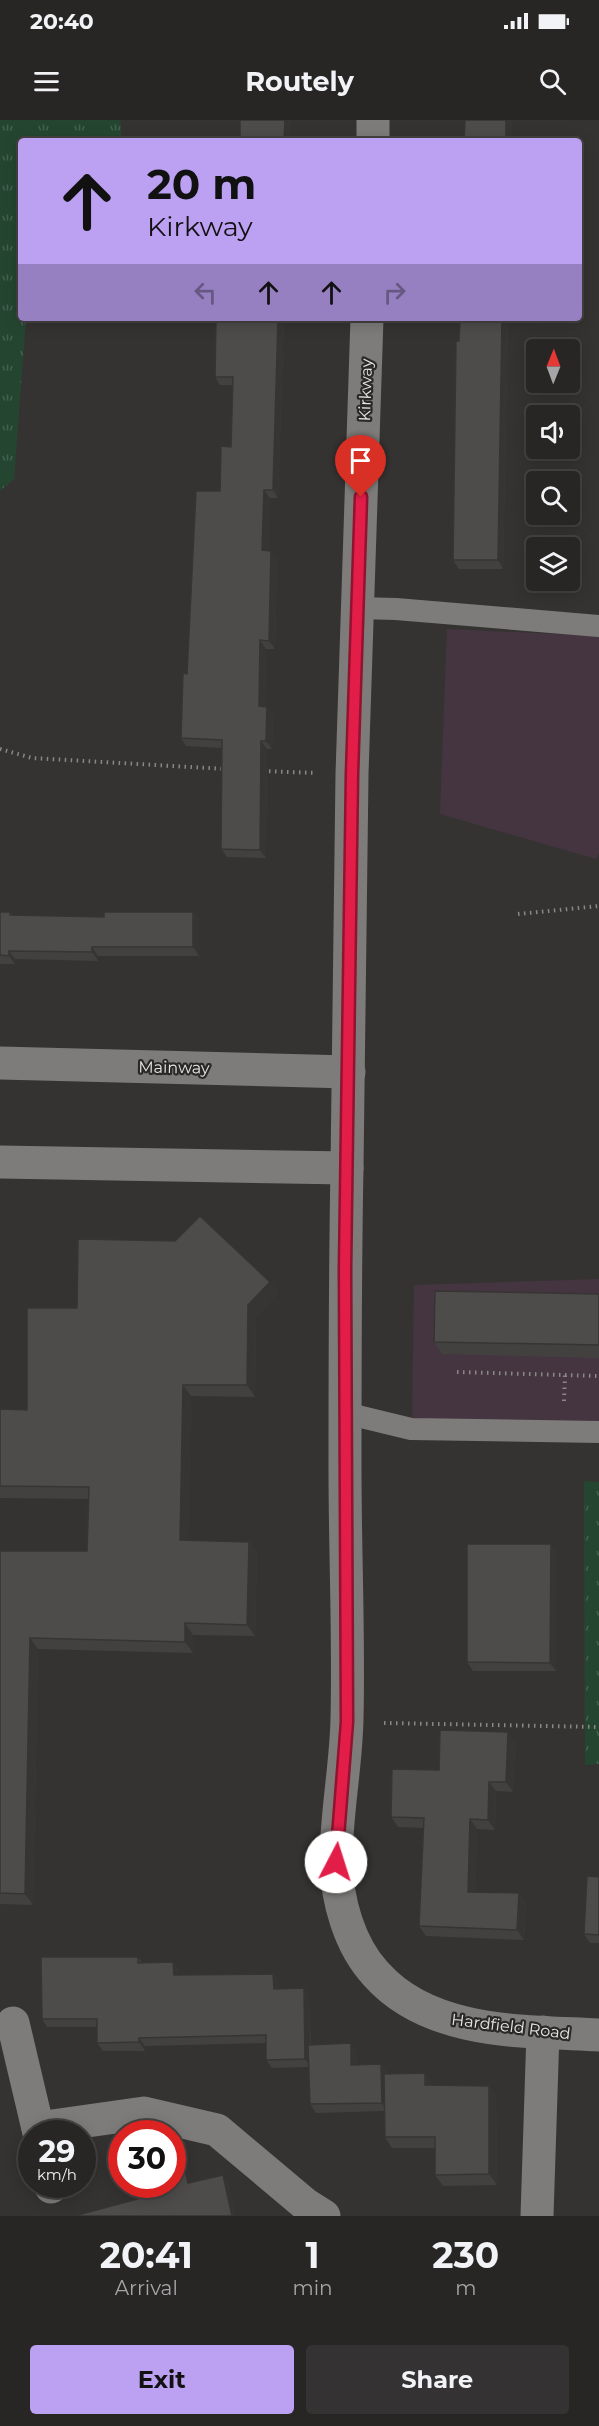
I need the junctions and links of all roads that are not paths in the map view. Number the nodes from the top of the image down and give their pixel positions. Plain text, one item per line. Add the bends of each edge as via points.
1 (374, 120) edge
2 (373, 138) edge
3 (367, 321) edge
4 (358, 608) junction
5 (599, 626) edge
6 (0, 1064) edge
7 (349, 1072) junction
8 (0, 1162) edge
9 (347, 1168) junction
10 (345, 1413) junction
11 (599, 1432) edge
12 (347, 1722) joint
13 (13, 2023) dead end
14 (543, 2032) junction
15 (599, 2036) edge
16 (35, 2120) edge
17 (96, 2121) edge
18 (324, 2216) edge
19 (537, 2216) edge

1 - 2 street
3 - 4 street, Kirkway
4 - 5 lane
4 - 7 street, Kirkway
6 - 7 street, Mainway
7 - 9 street, Kirkway
8 - 9 street
9 - 10 street, Kirkway
10 - 11 lane via 411,1429
10 - 12 street, Kirkway
12 - 14 street, Hardfield Road via 336,1862 340,1901 358,1952 376,1975 406,2001 437,2016 468,2024
13 - 16 street
14 - 15 street, Hardfield Road
14 - 19 street
17 - 18 street via 144,2113 218,2130

